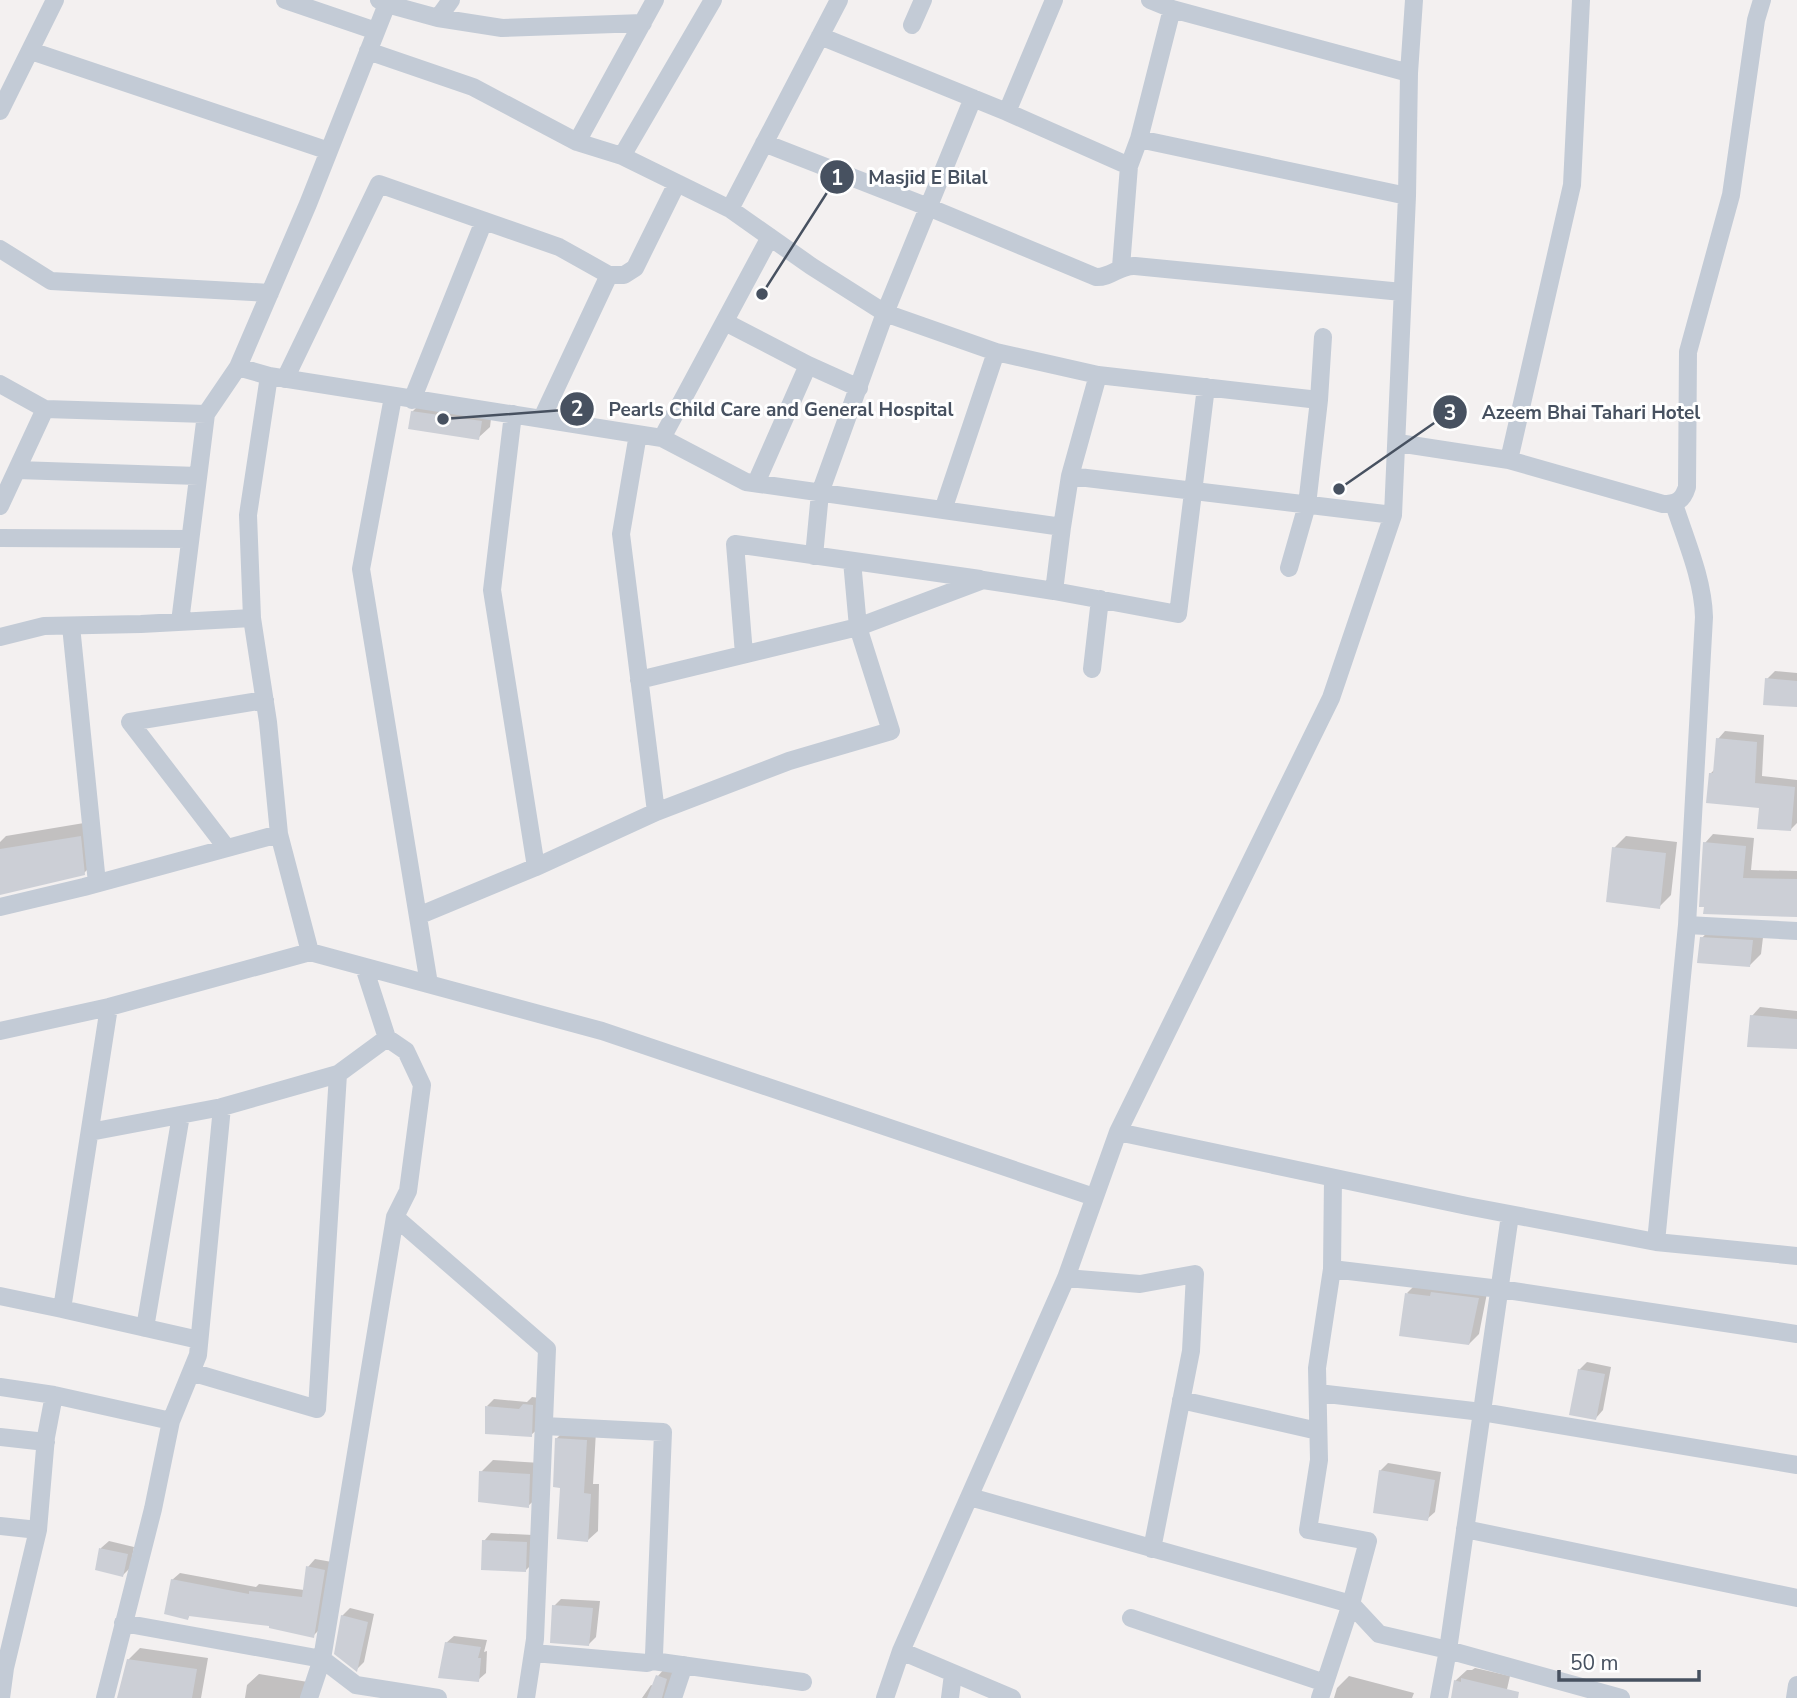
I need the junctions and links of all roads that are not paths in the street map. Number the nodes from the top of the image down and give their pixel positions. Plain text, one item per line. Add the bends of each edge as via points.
1 (55, 0) edge
2 (285, 0) edge
3 (451, 0) edge
4 (655, 0) edge
5 (713, 0) edge
6 (839, 0) edge
7 (923, 0) edge
8 (1054, 0) edge
9 (1150, 0) edge
10 (1415, 0) edge
11 (1581, 0) edge
12 (1762, 0) edge
13 (383, 2) edge
14 (1172, 9) junction
15 (438, 19) junction
16 (643, 23) junction
17 (912, 26) dead end
18 (376, 31) junction
19 (820, 36) junction
20 (31, 51) junction
21 (368, 51) junction
22 (1409, 73) junction
23 (973, 98) junction
24 (0, 111) edge
25 (1007, 112) junction
26 (1139, 139) junction
27 (577, 142) junction
28 (764, 143) junction
29 (329, 151) junction
30 (622, 156) junction
31 (1129, 166) junction
32 (677, 183) junction
33 (1407, 196) junction
34 (929, 208) junction
35 (730, 209) junction
36 (484, 220) junction
37 (770, 237) junction
38 (0, 249) edge
39 (1121, 267) junction
40 (609, 275) junction
41 (1402, 292) junction
42 (270, 293) junction
43 (885, 313) junction
44 (725, 322) junction
45 (1324, 337) dead end
46 (996, 352) junction
47 (808, 365) junction
48 (238, 367) junction
49 (1098, 375) junction
50 (277, 378) junction
51 (0, 383) edge
52 (1206, 387) junction
53 (859, 388) junction
54 (393, 397) junction
55 (412, 400) junction
56 (1319, 400) junction
57 (45, 409) junction
58 (206, 414) junction
59 (513, 414) junction
60 (542, 418) junction
61 (638, 434) junction
62 (662, 438) junction
63 (1398, 443) junction
64 (1509, 460) junction
65 (17, 470) junction
66 (198, 476) junction
67 (1070, 476) junction
68 (756, 484) junction
69 (1192, 490) junction
70 (820, 493) junction
71 (1674, 504) junction
72 (1307, 505) junction
73 (0, 506) edge
74 (943, 510) junction
75 (1393, 515) junction
76 (1062, 527) junction
77 (0, 538) edge
78 (190, 539) junction
79 (814, 556) junction
80 (852, 561) junction
81 (1289, 568) dead end
82 (983, 580) junction
83 (1054, 591) junction
84 (1100, 599) junction
85 (252, 618) junction
86 (180, 622) junction
87 (71, 626) junction
88 (858, 627) junction
89 (0, 637) edge
90 (744, 654) junction
91 (1092, 669) dead end
92 (639, 680) junction
93 (265, 700) junction
94 (656, 812) junction
95 (279, 834) junction
96 (226, 847) junction
97 (536, 867) junction
98 (97, 883) junction
99 (0, 907) edge
100 (418, 916) junction
101 (1687, 925) junction
102 (1797, 931) edge
103 (310, 952) junction
104 (364, 967) junction
105 (429, 984) junction
106 (109, 1007) junction
107 (0, 1031) edge
108 (387, 1038) junction
109 (338, 1074) junction
110 (222, 1107) junction
111 (181, 1115) junction
112 (90, 1132) junction
113 (1118, 1132) junction
114 (1333, 1178) junction
115 (1094, 1197) junction
116 (1510, 1214) junction
117 (395, 1217) junction
118 (1656, 1242) junction
119 (1797, 1256) edge
120 (1332, 1269) junction
121 (1066, 1278) junction
122 (1500, 1289) junction
123 (0, 1296) edge
124 (67, 1310) junction
125 (145, 1328) junction
126 (1797, 1334) edge
127 (199, 1340) junction
128 (191, 1373) junction
129 (0, 1387) edge
130 (1318, 1393) junction
131 (54, 1395) junction
132 (1181, 1400) junction
133 (1482, 1412) junction
134 (172, 1422) junction
135 (544, 1426) junction
136 (1318, 1431) junction
137 (0, 1437) edge
138 (46, 1442) junction
139 (1797, 1465) edge
140 (971, 1497) junction
141 (0, 1526) edge
142 (1465, 1529) junction
143 (38, 1530) junction
144 (1152, 1549) junction
145 (1797, 1598) edge
146 (1351, 1604) junction
147 (1131, 1618) dead end
148 (123, 1623) junction
149 (1448, 1650) junction
150 (901, 1651) junction
151 (534, 1653) junction
152 (322, 1659) junction
153 (653, 1661) junction
154 (684, 1665) junction
155 (953, 1674) junction
156 (803, 1682) dead end
157 (1797, 1685) edge
158 (1323, 1691) edge
159 (1, 1698) edge
160 (105, 1698) edge
161 (309, 1698) edge
162 (438, 1698) edge
163 (526, 1698) edge
164 (673, 1698) edge
165 (885, 1698) edge
166 (950, 1698) edge
167 (1012, 1698) edge
168 (1439, 1698) edge
169 (1621, 1698) edge
170 (1795, 1698) edge

1 - 20 street
2 - 18 street
3 - 15 street
4 - 16 street
5 - 30 street
6 - 19 street
7 - 17 street
8 - 25 street
9 - 14 street
10 - 22 street
11 - 64 street via 1572,185
12 - 71 street via 1731,195 1688,352 1687,487 1684,497
13 - 15 street
13 - 18 street
14 - 22 street
14 - 26 street
15 - 16 street via 514,29
16 - 27 street
18 - 21 street
19 - 23 street
19 - 28 street
20 - 24 street
20 - 29 street
21 - 27 street via 472,87
21 - 29 street
22 - 33 street
23 - 25 street
23 - 34 street
25 - 31 street
26 - 31 street
26 - 33 street
27 - 30 street
28 - 34 street
28 - 35 street
29 - 42 street
30 - 32 street
31 - 39 street
32 - 35 street
32 - 40 street via 635,268 624,275
33 - 41 street
34 - 39 street via 1096,278
34 - 43 street
35 - 37 street
36 - 40 street via 559,247
36 - 50 street via 379,184
36 - 55 street
37 - 43 street
37 - 44 street
38 - 42 street via 51,281
39 - 41 street
40 - 60 street
41 - 63 street
42 - 48 street
43 - 46 street
43 - 53 street
44 - 47 street
44 - 62 street
45 - 56 street
46 - 49 street
46 - 74 street
47 - 53 street
47 - 68 street
48 - 50 street
48 - 58 street
49 - 52 street
49 - 67 street
50 - 54 street
50 - 85 street via 248,514
51 - 57 street
52 - 56 street
52 - 69 street
53 - 70 street
54 - 55 street
54 - 100 street via 360,569
55 - 59 street
56 - 72 street
57 - 58 street
57 - 65 street
58 - 66 street
59 - 60 street
59 - 97 street via 492,590
60 - 61 street
61 - 62 street
61 - 92 street via 621,534
62 - 68 street
63 - 64 street
63 - 75 street
64 - 71 street
65 - 66 street
65 - 73 street
66 - 78 street
67 - 69 street
67 - 76 street
68 - 70 street
69 - 72 street
69 - 84 street via 1178,614
70 - 74 street
70 - 79 street
71 - 101 street via 1704,599
72 - 75 street
72 - 81 street
74 - 76 street
75 - 113 street via 1331,698
76 - 83 street
77 - 78 street
78 - 86 street
79 - 80 street
79 - 90 street via 735,544
80 - 82 street
80 - 88 street
82 - 83 street
82 - 88 street
83 - 84 street
84 - 91 street
85 - 86 street
85 - 93 street
86 - 87 street
87 - 89 street via 44,626
87 - 98 street
88 - 90 street
88 - 94 street via 891,731 789,761
90 - 92 street
92 - 94 street
93 - 95 street
93 - 96 street via 130,722
94 - 97 street
95 - 96 street
95 - 103 street
96 - 98 street
97 - 100 street
98 - 99 street
100 - 105 street
101 - 102 street
101 - 118 street
103 - 104 street
103 - 106 street
104 - 105 street
104 - 108 street
105 - 115 street via 602,1031
106 - 107 street
106 - 112 street
108 - 109 street
108 - 117 street via 406,1051 422,1085 408,1191
109 - 110 street
109 - 128 street via 317,1409
110 - 111 street
110 - 127 street
111 - 112 street
111 - 125 street
112 - 124 street via 62,1309
113 - 114 street
113 - 115 street
114 - 116 street
114 - 120 street
115 - 121 street
116 - 118 street
116 - 122 street
117 - 135 street via 547,1349
117 - 152 street
118 - 119 street
120 - 122 street
120 - 130 street via 1317,1368
121 - 132 street via 1140,1284 1195,1274 1191,1351
121 - 140 street
122 - 126 street
122 - 133 street
123 - 124 street
124 - 125 street
125 - 127 street
127 - 128 street
128 - 134 street
129 - 131 street
130 - 133 street
130 - 136 street
131 - 134 street
131 - 138 street
132 - 136 street
132 - 144 street
133 - 139 street
133 - 142 street
134 - 148 street
135 - 151 street
135 - 153 street via 663,1432
136 - 146 street via 1319,1460 1308,1530 1368,1541
137 - 138 street
138 - 143 street
140 - 144 street
140 - 150 street
141 - 143 street
142 - 145 street
142 - 149 street
143 - 159 street
144 - 146 street
146 - 149 street via 1379,1634
146 - 158 street
147 - 158 street
148 - 152 street
148 - 160 street
149 - 168 street
149 - 169 street
150 - 155 street
150 - 165 street
151 - 153 street
151 - 163 street
152 - 161 street
152 - 162 street via 356,1685
153 - 154 street
154 - 156 street
154 - 164 street
155 - 166 street
155 - 167 street
157 - 170 street

